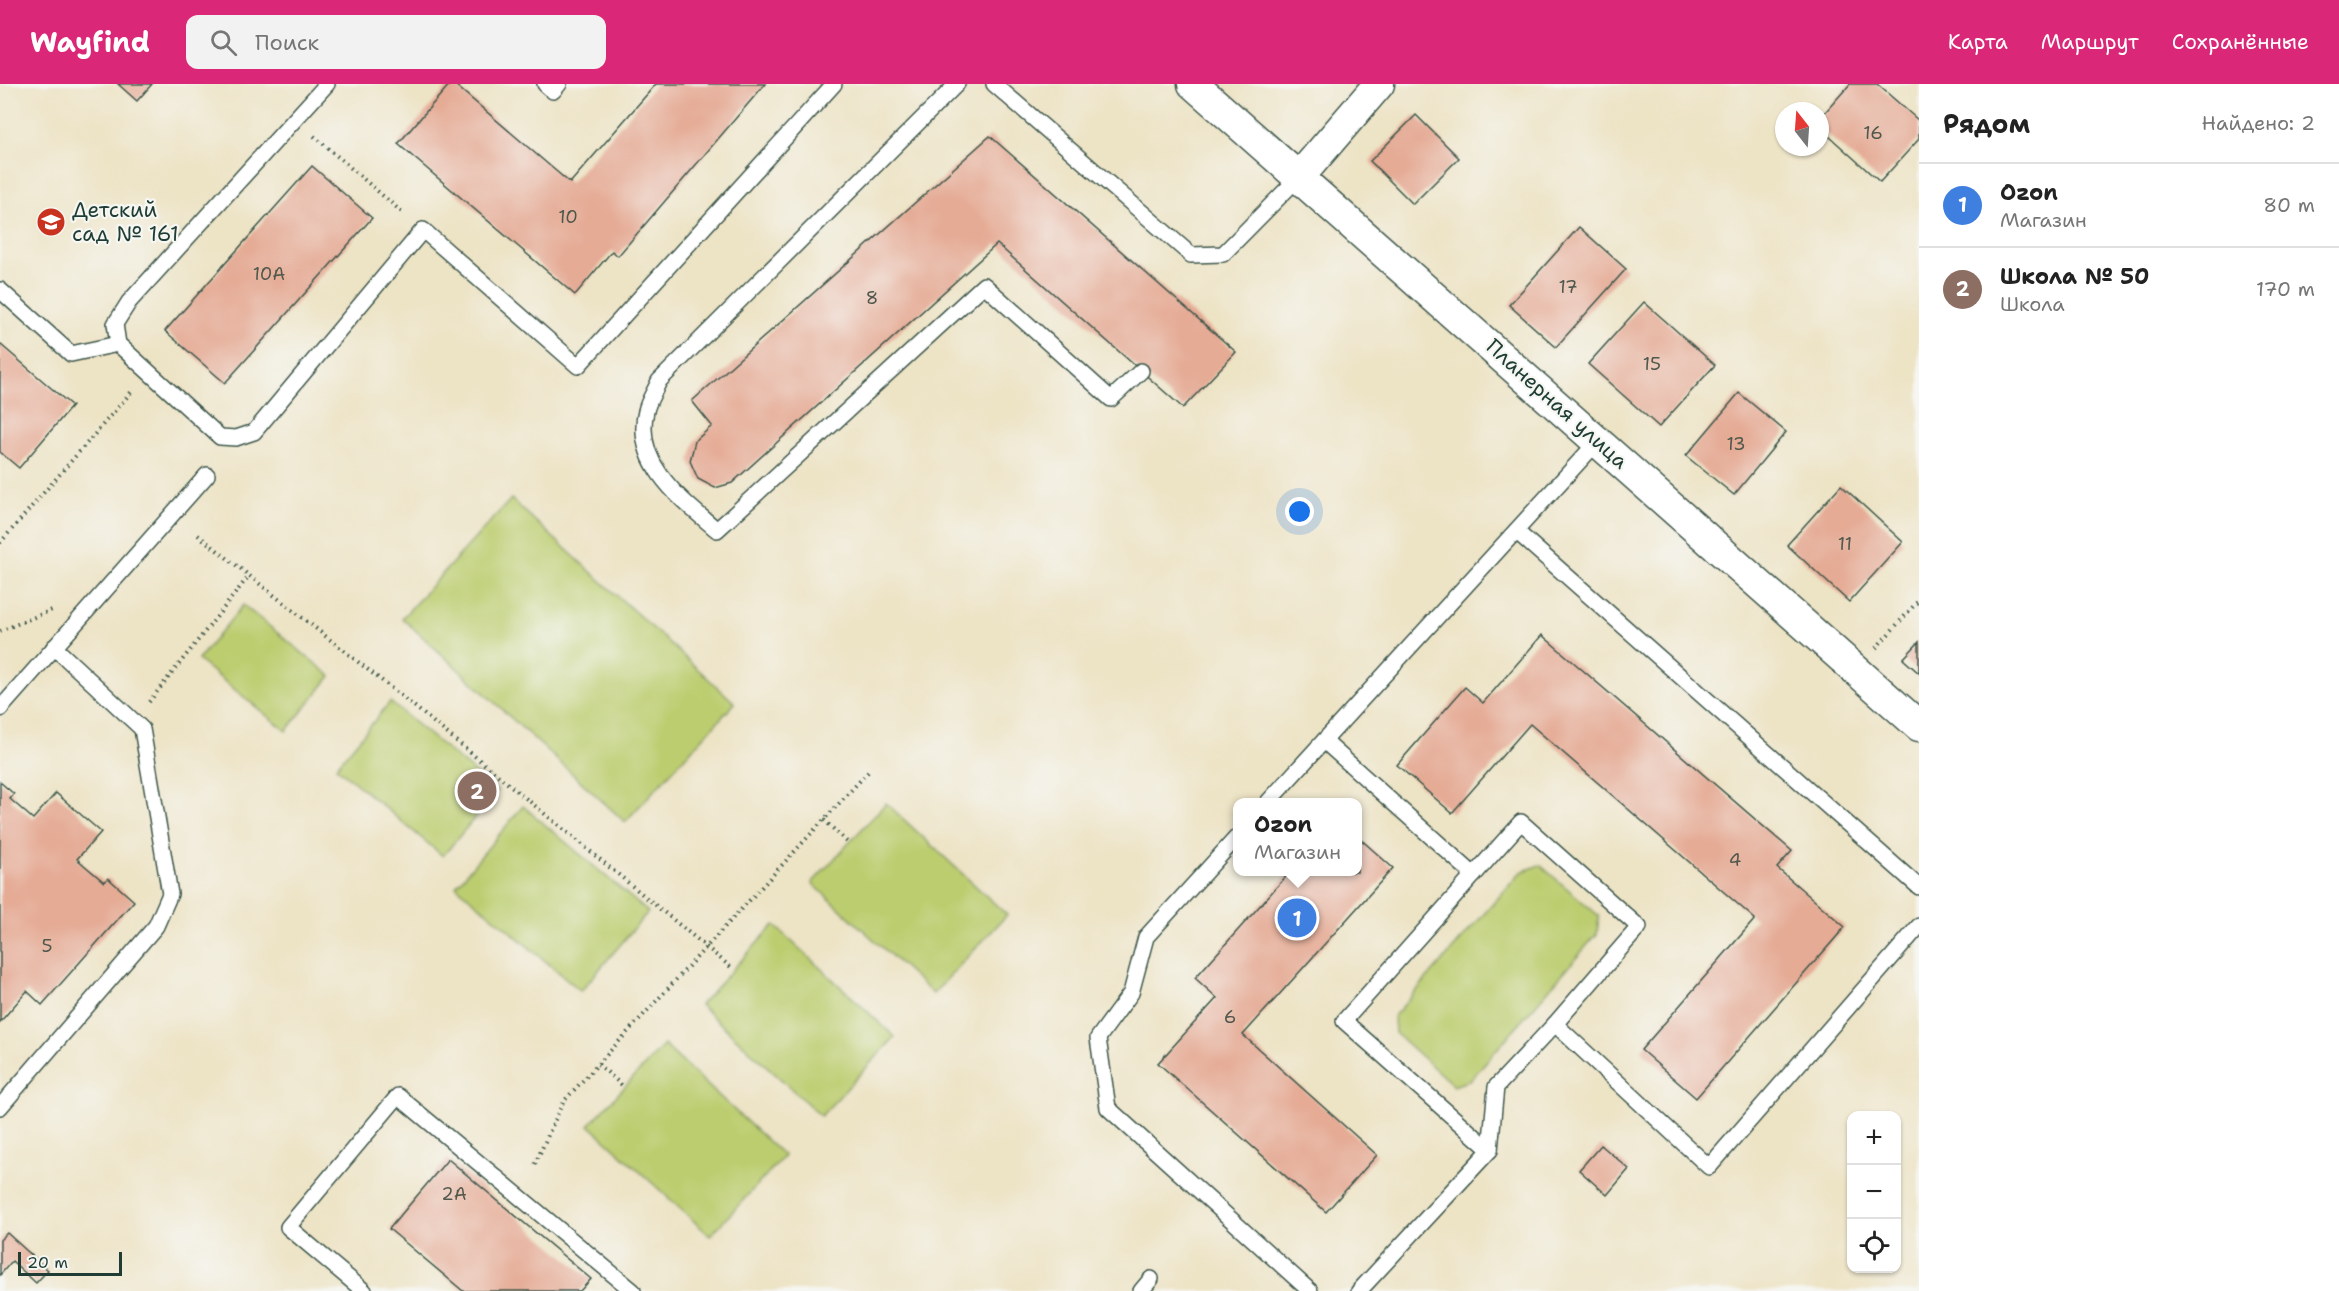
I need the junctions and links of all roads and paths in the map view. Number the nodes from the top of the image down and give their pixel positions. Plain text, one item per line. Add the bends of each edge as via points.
1 (327, 84) edge
2 (545, 84) edge
3 (560, 84) edge
4 (834, 84) edge
5 (957, 84) edge
6 (994, 84) edge
7 (1193, 84) edge
8 (1379, 84) edge
9 (296, 120) junction
10 (1300, 176) junction
11 (423, 230) junction
12 (0, 290) edge
13 (118, 344) junction
14 (1141, 371) dead end
15 (148, 372) junction
16 (1598, 441) junction
17 (207, 475) dead end
18 (1516, 531) junction
19 (198, 536) dead end
20 (0, 543) edge
21 (249, 576) junction
22 (1919, 600) edge
23 (54, 647) junction
24 (1856, 671) junction
25 (0, 709) edge
26 (133, 721) junction
27 (1919, 726) edge
28 (1324, 741) junction
29 (868, 772) dead end
30 (1272, 798) edge
31 (824, 820) junction
32 (1233, 841) edge
33 (849, 844) dead end
34 (1474, 875) junction
35 (1919, 887) edge
36 (1919, 926) edge
37 (707, 947) junction
38 (734, 969) dead end
39 (1555, 1024) junction
40 (598, 1064) junction
41 (624, 1087) dead end
42 (0, 1107) edge
43 (1490, 1150) junction
44 (535, 1164) dead end
45 (1151, 1279) dead end
46 (364, 1291) edge
47 (633, 1291) edge
48 (1140, 1291) edge
49 (1310, 1291) edge
50 (1359, 1291) edge

1 - 9 lane
2 - 3 lane via 553,91
4 - 11 lane via 578,366
5 - 14 lane via 659,381 646,411 644,442 660,478 717,530 984,285 1111,399
6 - 10 lane via 1191,255 1223,254
7 - 10 street, Планерная улица
8 - 10 street
9 - 11 path
9 - 13 lane via 129,302 115,324
10 - 16 street, Планерная улица
11 - 15 lane via 254,432 236,438 220,437
12 - 13 lane via 71,354
13 - 15 lane
15 - 20 path
16 - 18 lane
16 - 24 street, Планерная улица
17 - 23 lane
18 - 28 lane
18 - 35 lane
19 - 21 path
21 - 26 path
21 - 37 path
22 - 24 path
23 - 25 lane
23 - 26 lane
24 - 27 street, Планерная улица
26 - 42 lane via 142,729 170,894 156,927
28 - 30 lane
28 - 34 lane
29 - 31 path
31 - 33 path
31 - 37 path
32 - 49 lane via 1146,937 1131,993 1098,1038 1108,1108
34 - 39 lane via 1521,822 1639,927
34 - 43 lane via 1344,1021
36 - 39 lane via 1709,1167
37 - 38 path
37 - 40 path
39 - 43 lane via 1496,1087
40 - 41 path
40 - 44 path via 563,1102
43 - 50 lane
45 - 48 lane
46 - 47 lane via 288,1227 398,1096

